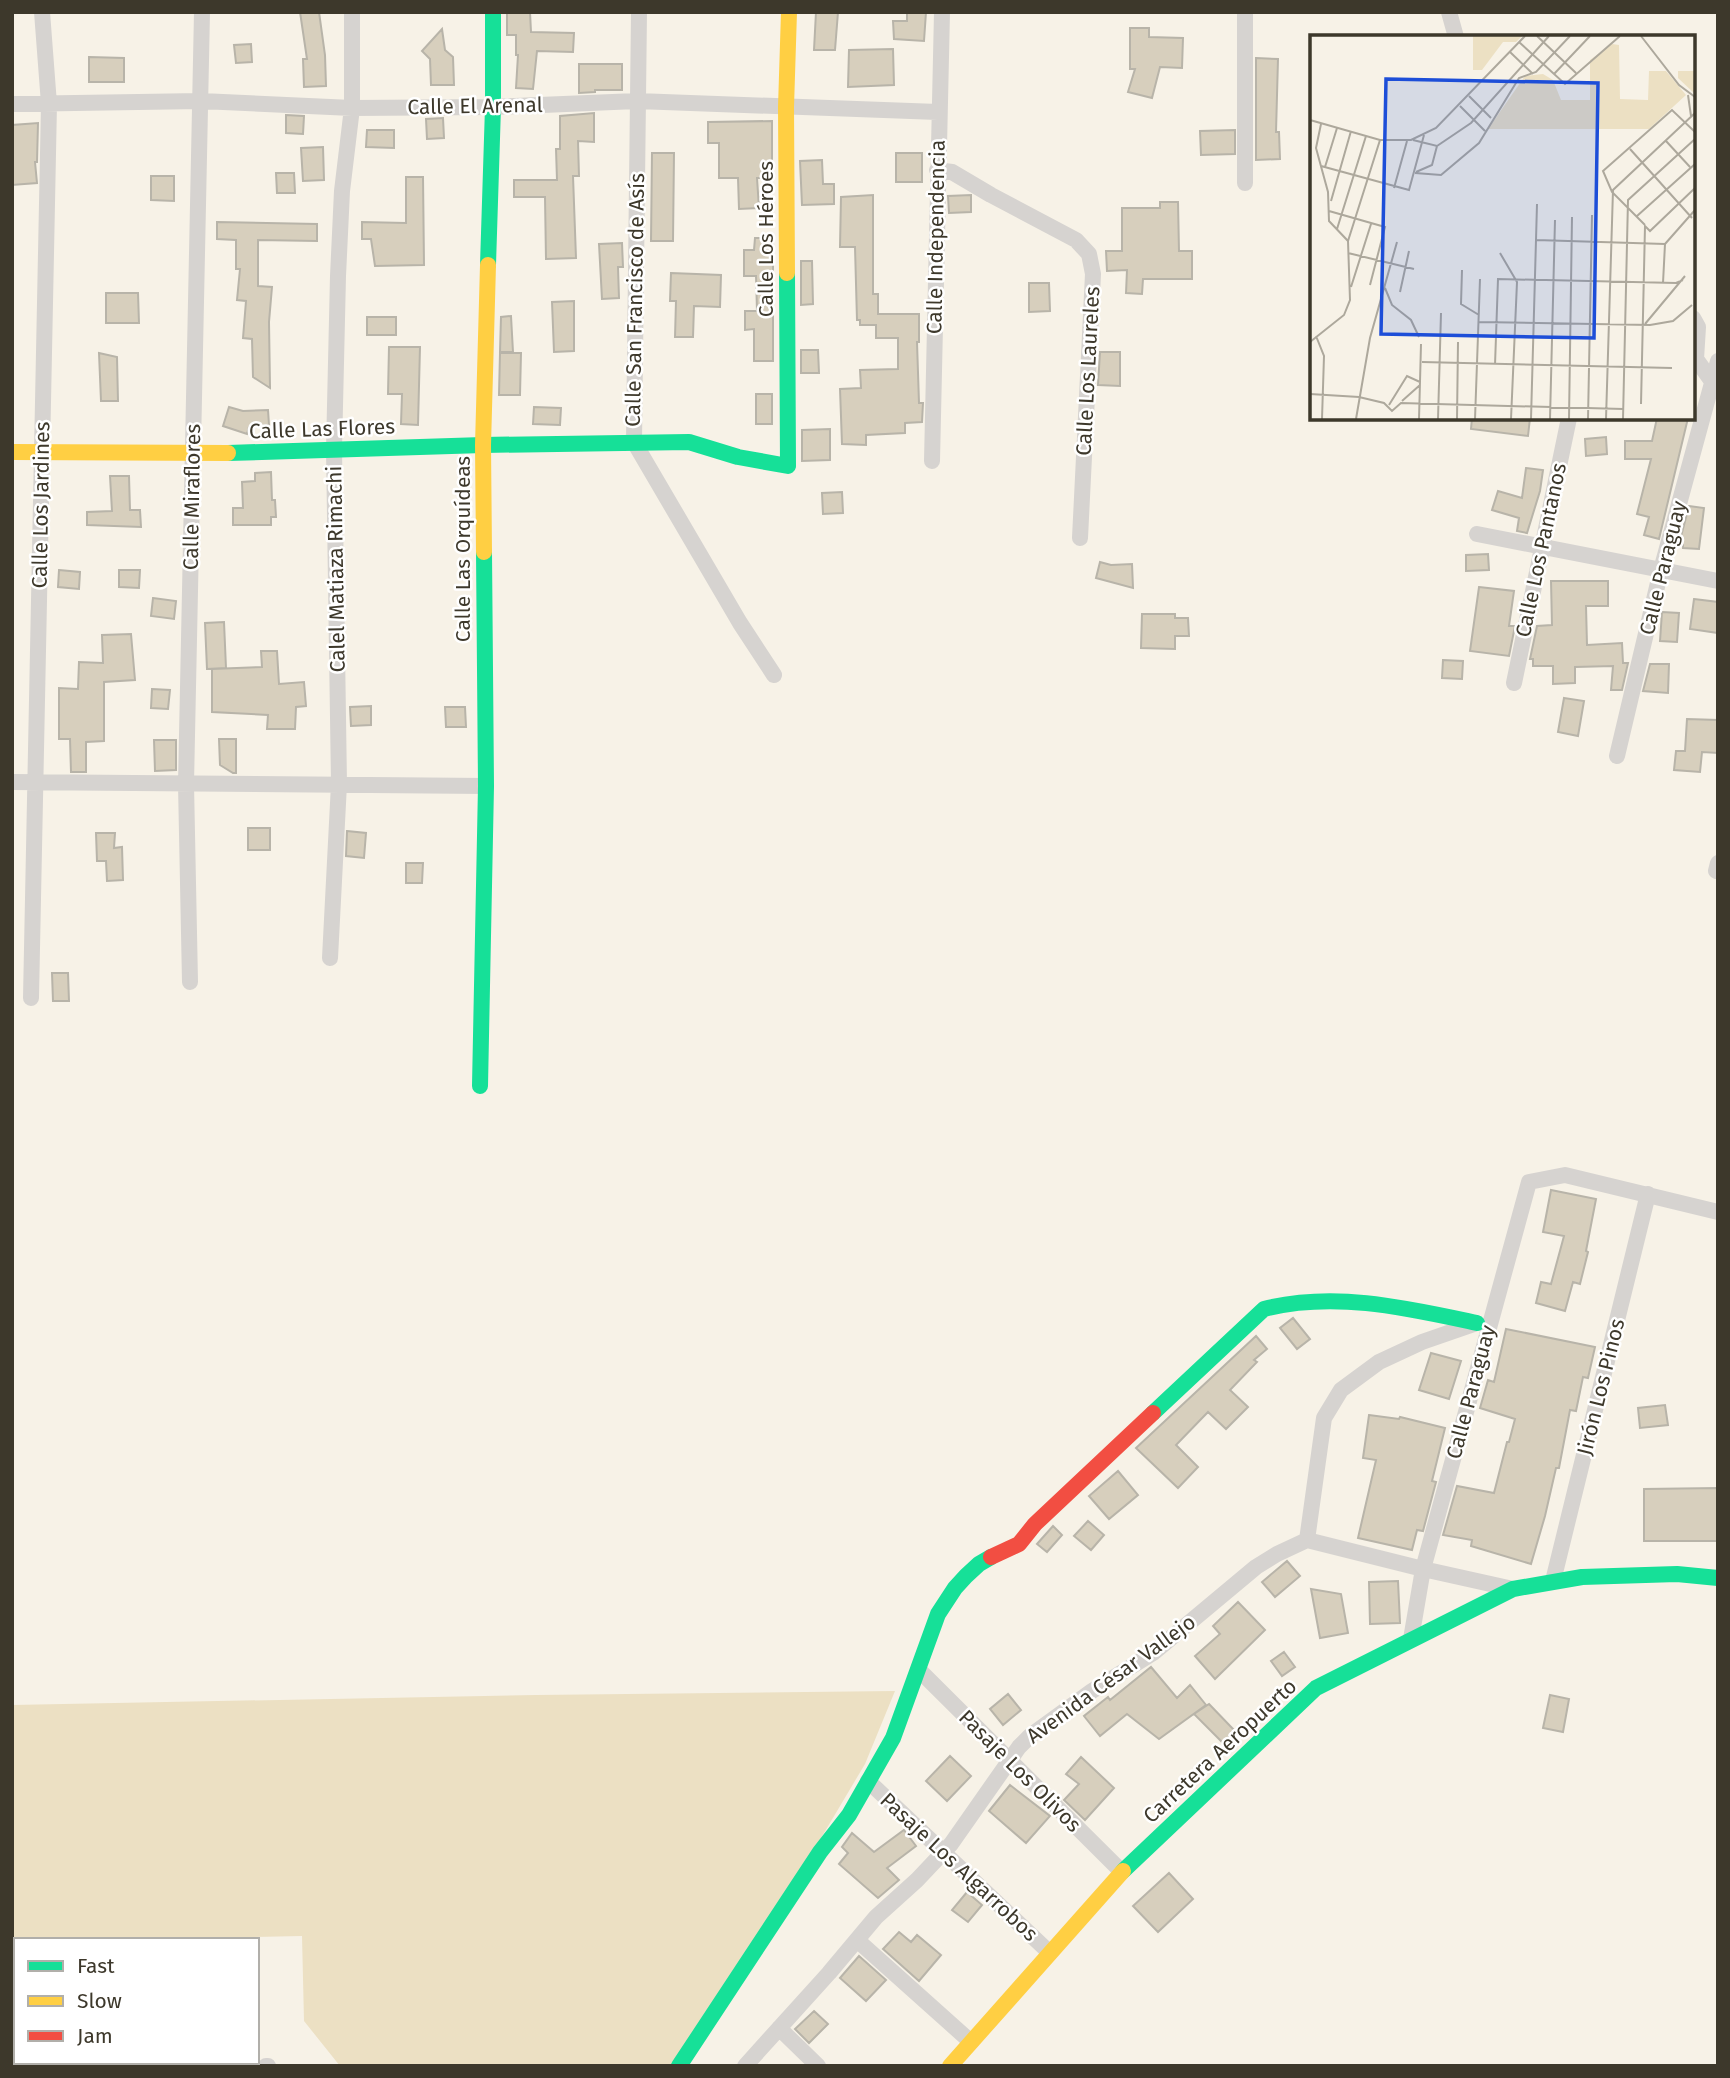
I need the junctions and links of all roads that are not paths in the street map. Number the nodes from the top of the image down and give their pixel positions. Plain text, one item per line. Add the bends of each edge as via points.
1 (42, 12) edge
2 (202, 12) edge
3 (352, 12) edge
4 (493, 12) edge
5 (639, 12) edge
6 (789, 12) edge
7 (942, 12) edge
8 (1245, 12) edge
9 (1449, 12) edge
10 (1455, 35) edge
11 (637, 101) junction
12 (201, 102) junction
13 (12, 104) edge
14 (50, 104) junction
15 (493, 107) junction
16 (786, 107) junction
17 (352, 108) junction
18 (938, 112) junction
19 (937, 170) junction
20 (1245, 183) dead end
21 (1695, 322) edge
22 (1718, 361) edge
23 (1712, 380) junction
24 (1569, 420) edge
25 (634, 442) junction
26 (483, 444) junction
27 (334, 449) junction
28 (42, 450) junction
29 (12, 452) edge
30 (193, 454) junction
31 (932, 461) dead end
32 (788, 466) joint
33 (1477, 534) dead end
34 (1080, 538) dead end
35 (1542, 548) junction
36 (1661, 569) junction
37 (1718, 581) edge
38 (774, 675) dead end
39 (1514, 682) dead end
40 (1617, 757) dead end
41 (35, 781) junction
42 (12, 782) edge
43 (187, 784) junction
44 (339, 784) junction
45 (486, 786) junction
46 (330, 958) dead end
47 (190, 982) dead end
48 (31, 998) dead end
49 (480, 1086) dead end
50 (1648, 1194) junction
51 (1718, 1212) edge
52 (1483, 1324) junction
53 (1307, 1541) junction
54 (1423, 1569) junction
55 (1718, 1578) edge
56 (1553, 1581) junction
57 (1513, 1589) junction
58 (1410, 1639) junction
59 (919, 1670) junction
60 (1010, 1760) junction
61 (868, 1781) junction
62 (943, 1853) junction
63 (1122, 1872) junction
64 (857, 1940) junction
65 (1050, 1953) junction
66 (779, 2028) junction
67 (971, 2042) junction
68 (679, 2066) edge
69 (745, 2066) edge
70 (818, 2066) edge
71 (950, 2066) edge

1 - 14 street, Calle Los Jardines
2 - 12 street, Calle Miraflores
3 - 17 street, Calel Matiaza Rimachi
4 - 15 street, Calle Las Orquídeas
5 - 11 street, Calle San Francisco de Asís
6 - 16 street, Calle Los Héroes
7 - 18 street, Calle Independencia
8 - 20 street
9 - 10 street
11 - 15 street, Calle El Arenal
11 - 16 street, Calle El Arenal
11 - 25 street, Calle San Francisco de Asís
12 - 14 street, Calle El Arenal
12 - 17 street, Calle El Arenal
12 - 30 street, Calle Miraflores
13 - 14 street, Calle El Arenal
14 - 28 street, Calle Los Jardines
15 - 17 street, Calle El Arenal
15 - 26 street, Calle Las Orquídeas
16 - 18 street, Calle El Arenal
16 - 32 street, Calle Los Héroes
17 - 27 street, Calel Matiaza Rimachi via 342,191
18 - 19 street, Calle Independencia
19 - 31 street, Calle Independencia
19 - 34 street, Calle Los Laureles via 952,172 1076,240 1088,254 1093,275
21 - 23 street via 1696,359
22 - 23 street, Calle Paraguay
23 - 36 street, Calle Paraguay
24 - 35 street, Calle Los Pantanos
25 - 26 street, Calle Las Flores
25 - 32 street, Calle Las Flores via 689,442
25 - 38 street, Calle San Francisco de Asís
26 - 27 street, Calle Las Flores
26 - 45 street, Calle Las Orquídeas
27 - 30 street, Calle Las Flores
27 - 44 street, Calel Matiaza Rimachi
28 - 29 street, Calle Las Flores
28 - 30 street, Calle Las Flores
28 - 41 street, Calle Los Jardines
30 - 43 street, Calle Miraflores
33 - 35 street
35 - 36 street
35 - 39 street, Calle Los Pantanos
36 - 37 street
36 - 40 street, Calle Paraguay
41 - 42 street
41 - 43 street
41 - 48 street, Calle Los Jardines
43 - 44 street
43 - 47 street, Calle Miraflores
44 - 45 street
44 - 46 street, Calel Matiaza Rimachi
45 - 49 street, Calle Las Orquídeas
50 - 51 street
50 - 52 street, Calle Paraguay via 1565,1175 1529,1182
50 - 56 street, Jirón Los Pinos
52 - 53 street via 1422,1342 1379,1362 1341,1390 1324,1418
52 - 54 street, Calle Paraguay
52 - 59 street via 1355,1303 1281,1303 1264,1309 1019,1544 979,1564 966,1576 938,1614
53 - 54 street
53 - 60 street, Avenida César Vallejo via 1256,1567 1153,1653 1030,1736
54 - 57 street
54 - 58 street, Calle Paraguay
55 - 56 street, Carretera Aeropuerto via 1677,1574
56 - 57 street, Carretera Aeropuerto
57 - 58 street, Carretera Aeropuerto
58 - 63 street, Carretera Aeropuerto via 1316,1688
59 - 60 street, Pasaje Los Olivos
59 - 61 street via 893,1738
60 - 62 street, Avenida César Vallejo
60 - 63 street, Pasaje Los Olivos
61 - 62 street, Pasaje Los Algarrobos
61 - 68 street
62 - 64 street, Avenida César Vallejo
62 - 65 street, Pasaje Los Algarrobos
63 - 65 street, Carretera Aeropuerto
64 - 66 street, Avenida César Vallejo
64 - 67 street
65 - 67 street, Carretera Aeropuerto
66 - 69 street, Avenida César Vallejo
66 - 70 street
67 - 71 street, Carretera Aeropuerto

